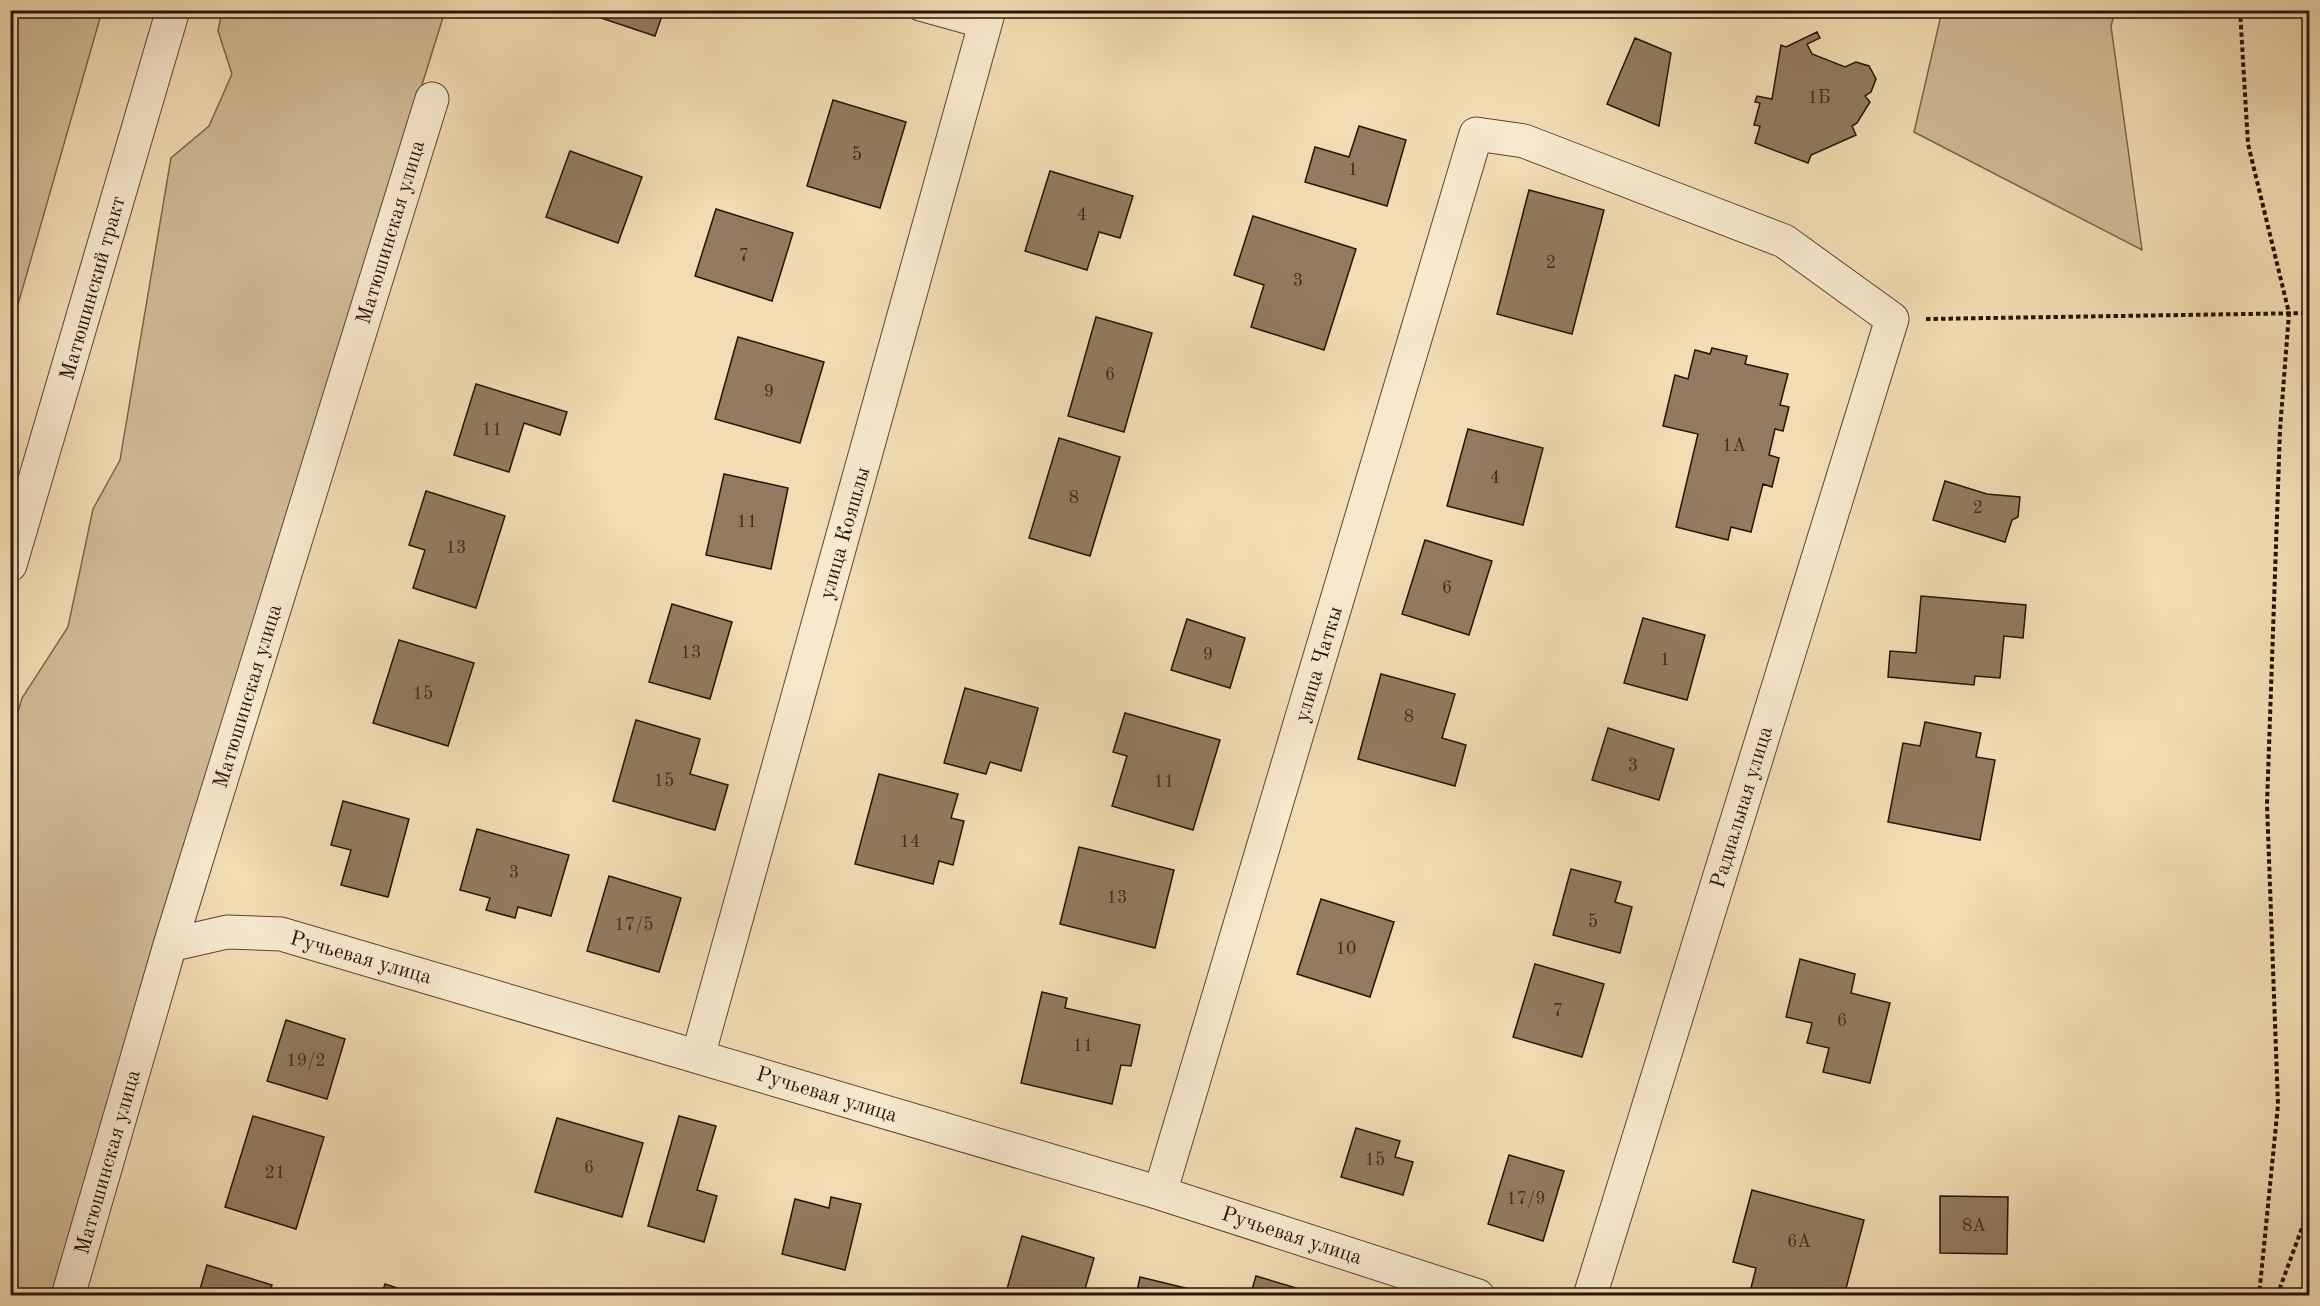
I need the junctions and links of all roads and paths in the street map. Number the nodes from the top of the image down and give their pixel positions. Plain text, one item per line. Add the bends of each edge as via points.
1 (173, 10) edge
2 (919, 10) edge
3 (2240, 10) edge
4 (987, 19) edge
5 (432, 99) dead end
6 (2289, 313) junction
7 (2310, 313) edge
8 (1892, 319) junction
9 (11, 561) edge
10 (170, 945) junction
11 (698, 1056) junction
12 (1160, 1193) junction
13 (2310, 1206) edge
14 (69, 1296) edge
15 (1478, 1296) edge
16 (1590, 1296) edge
17 (2259, 1296) edge
18 (2277, 1296) edge

1 - 9 street, Матюшинский тракт
2 - 4 lane
3 - 6 path via 2248,144
4 - 11 street, улица Кояшлы
5 - 10 street, Матюшинская улица
6 - 7 path
6 - 8 path
6 - 17 path via 2280,430 2267,804 2278,1104
8 - 12 street, улица Чаткы via 1784,241 1524,141 1476,134
8 - 16 street, Радиальная улица
10 - 11 street, Ручьевая улица via 227,932 281,934
10 - 14 street, Матюшинская улица
11 - 12 street, Ручьевая улица
12 - 15 street, Ручьевая улица
13 - 18 path

